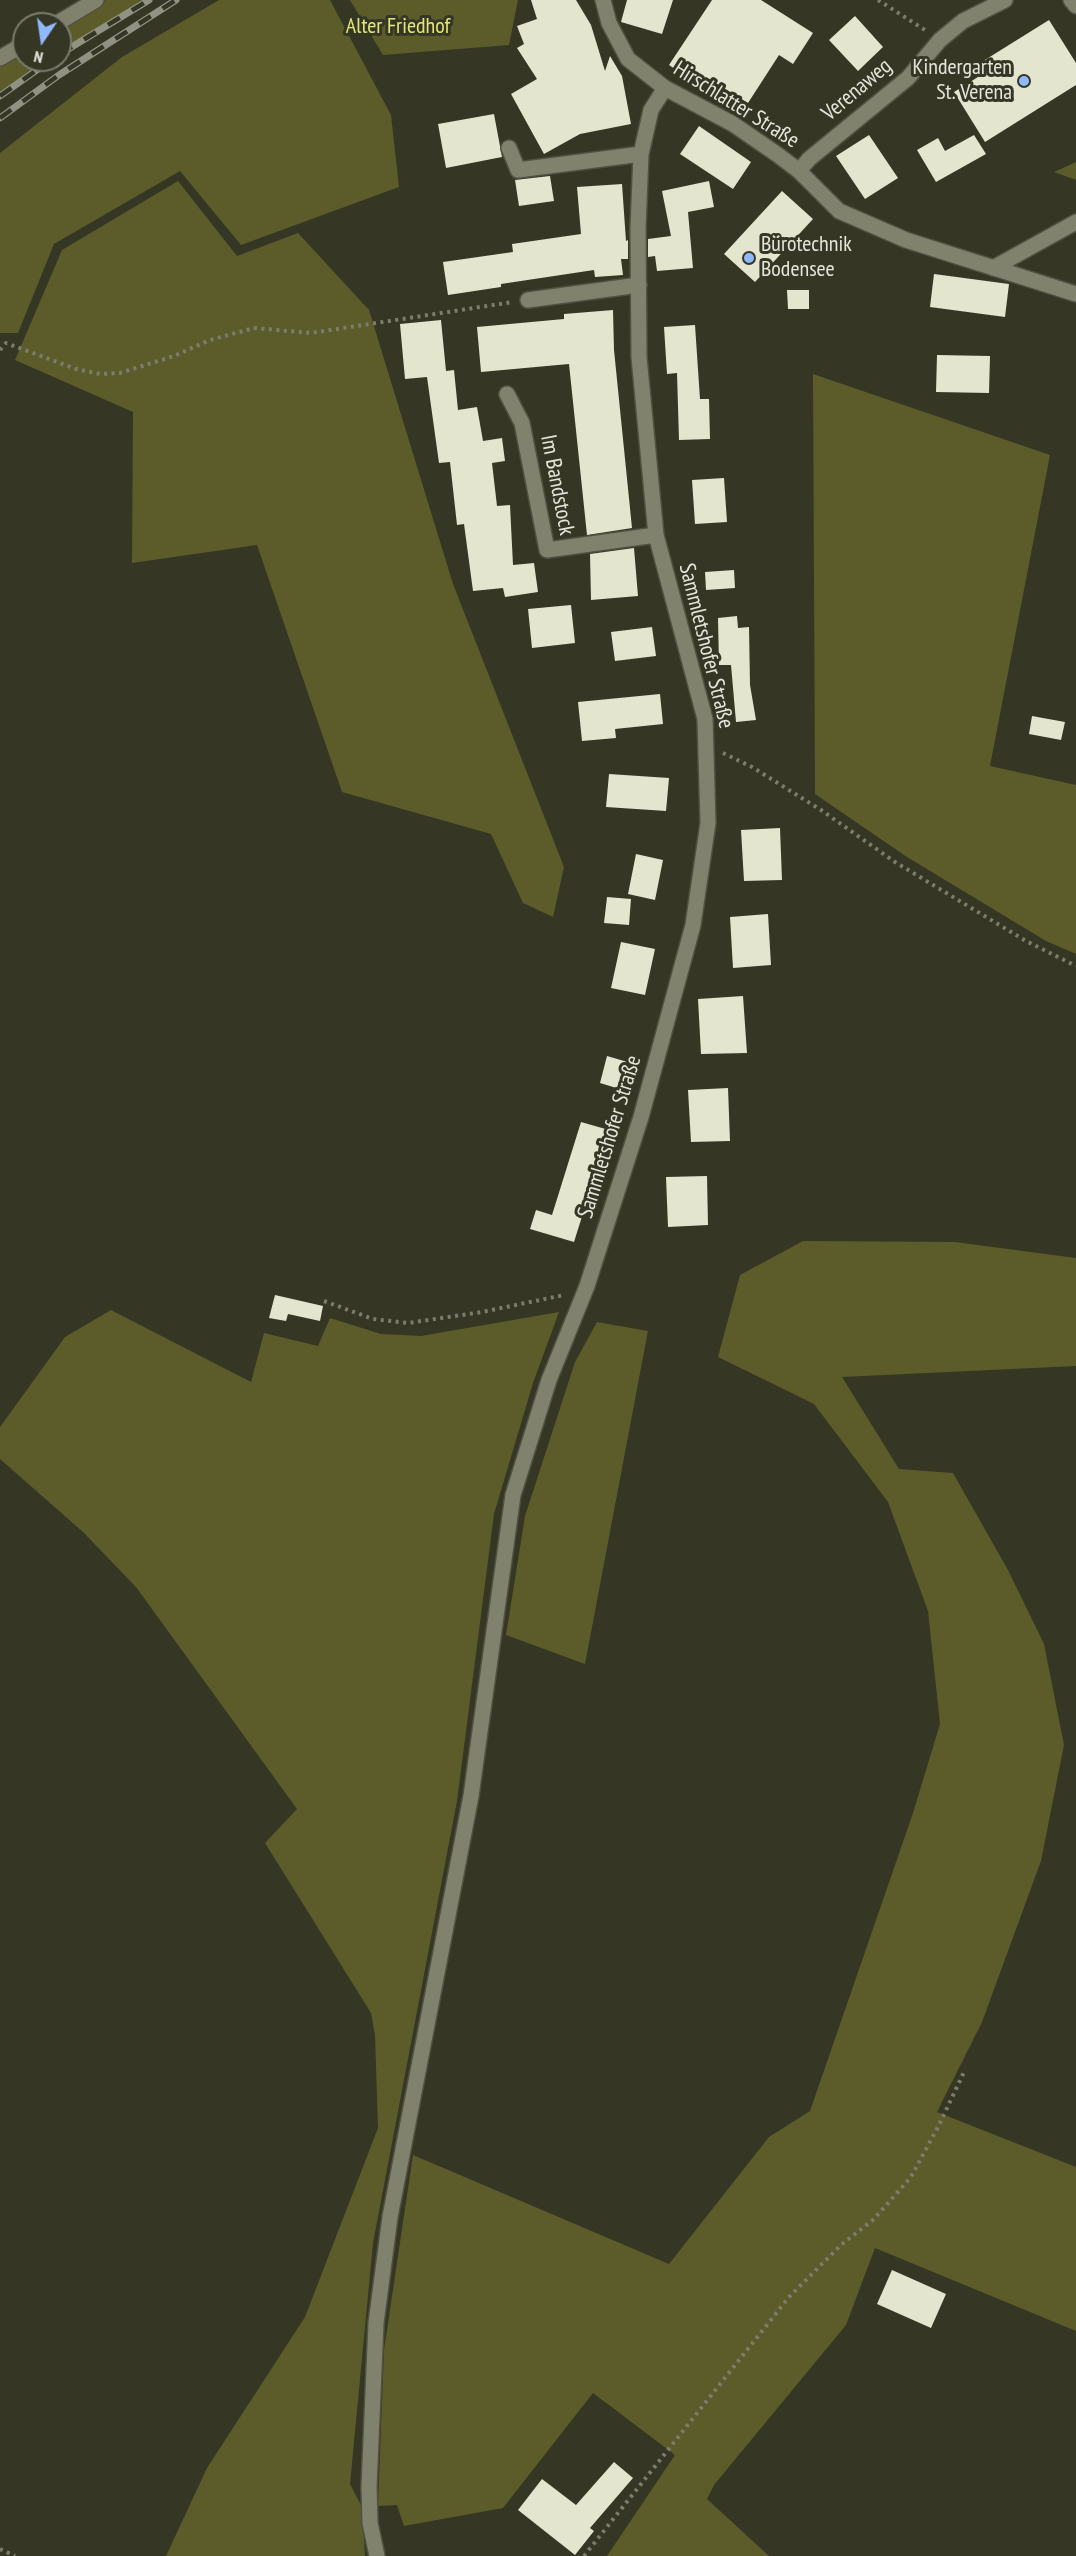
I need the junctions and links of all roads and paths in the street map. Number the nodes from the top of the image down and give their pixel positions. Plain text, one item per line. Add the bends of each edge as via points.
1 (96, 0) edge
2 (603, 0) edge
3 (878, 0) edge
4 (1071, 0) edge
5 (997, 2) edge
6 (1076, 6) edge
7 (72, 14) edge
8 (940, 40) junction
9 (665, 88) junction
10 (509, 148) dead end
11 (641, 154) junction
12 (799, 171) junction
13 (1076, 222) edge
14 (993, 268) junction
15 (639, 285) junction
16 (1076, 294) edge
17 (528, 300) joint
18 (0, 350) edge
19 (507, 394) dead end
20 (656, 535) junction
21 (708, 755) junction
22 (1076, 966) edge
23 (587, 1286) junction
24 (324, 1301) dead end
25 (964, 2072) dead end
26 (0, 2549) edge
27 (15, 2556) edge
28 (377, 2556) edge
29 (584, 2556) edge

1 - 7 street
2 - 9 street, Hirschlatter Straße via 609,23 628,59
3 - 8 path
4 - 6 street
5 - 8 street, Verenaweg via 963,21
8 - 12 street, Verenaweg via 908,78
9 - 11 street, Sammletshofer Straße via 651,110
9 - 12 street, Hirschlatter Straße via 733,124
10 - 11 street via 518,170
11 - 15 street, Sammletshofer Straße
12 - 14 street, Hirschlatter Straße via 839,211 906,240
13 - 14 street
14 - 16 street, Hirschlatter Straße
15 - 17 street
15 - 20 street, Sammletshofer Straße via 639,357
17 - 18 path via 311,333 254,328 120,373 76,369 6,343
19 - 20 street, Im Bandstock via 522,423 547,550
20 - 21 street, Sammletshofer Straße via 705,719
21 - 22 path via 724,753 752,767 895,862 1026,941
21 - 23 street, Sammletshofer Straße via 708,823 693,925 641,1117
23 - 24 path via 557,1297 408,1323 373,1319
23 - 28 street, Sammletshofer Straße via 549,1380 513,1495 471,1796 390,2217 376,2323 370,2523
25 - 29 path via 911,2177 874,2219 841,2245 789,2297
26 - 27 path

